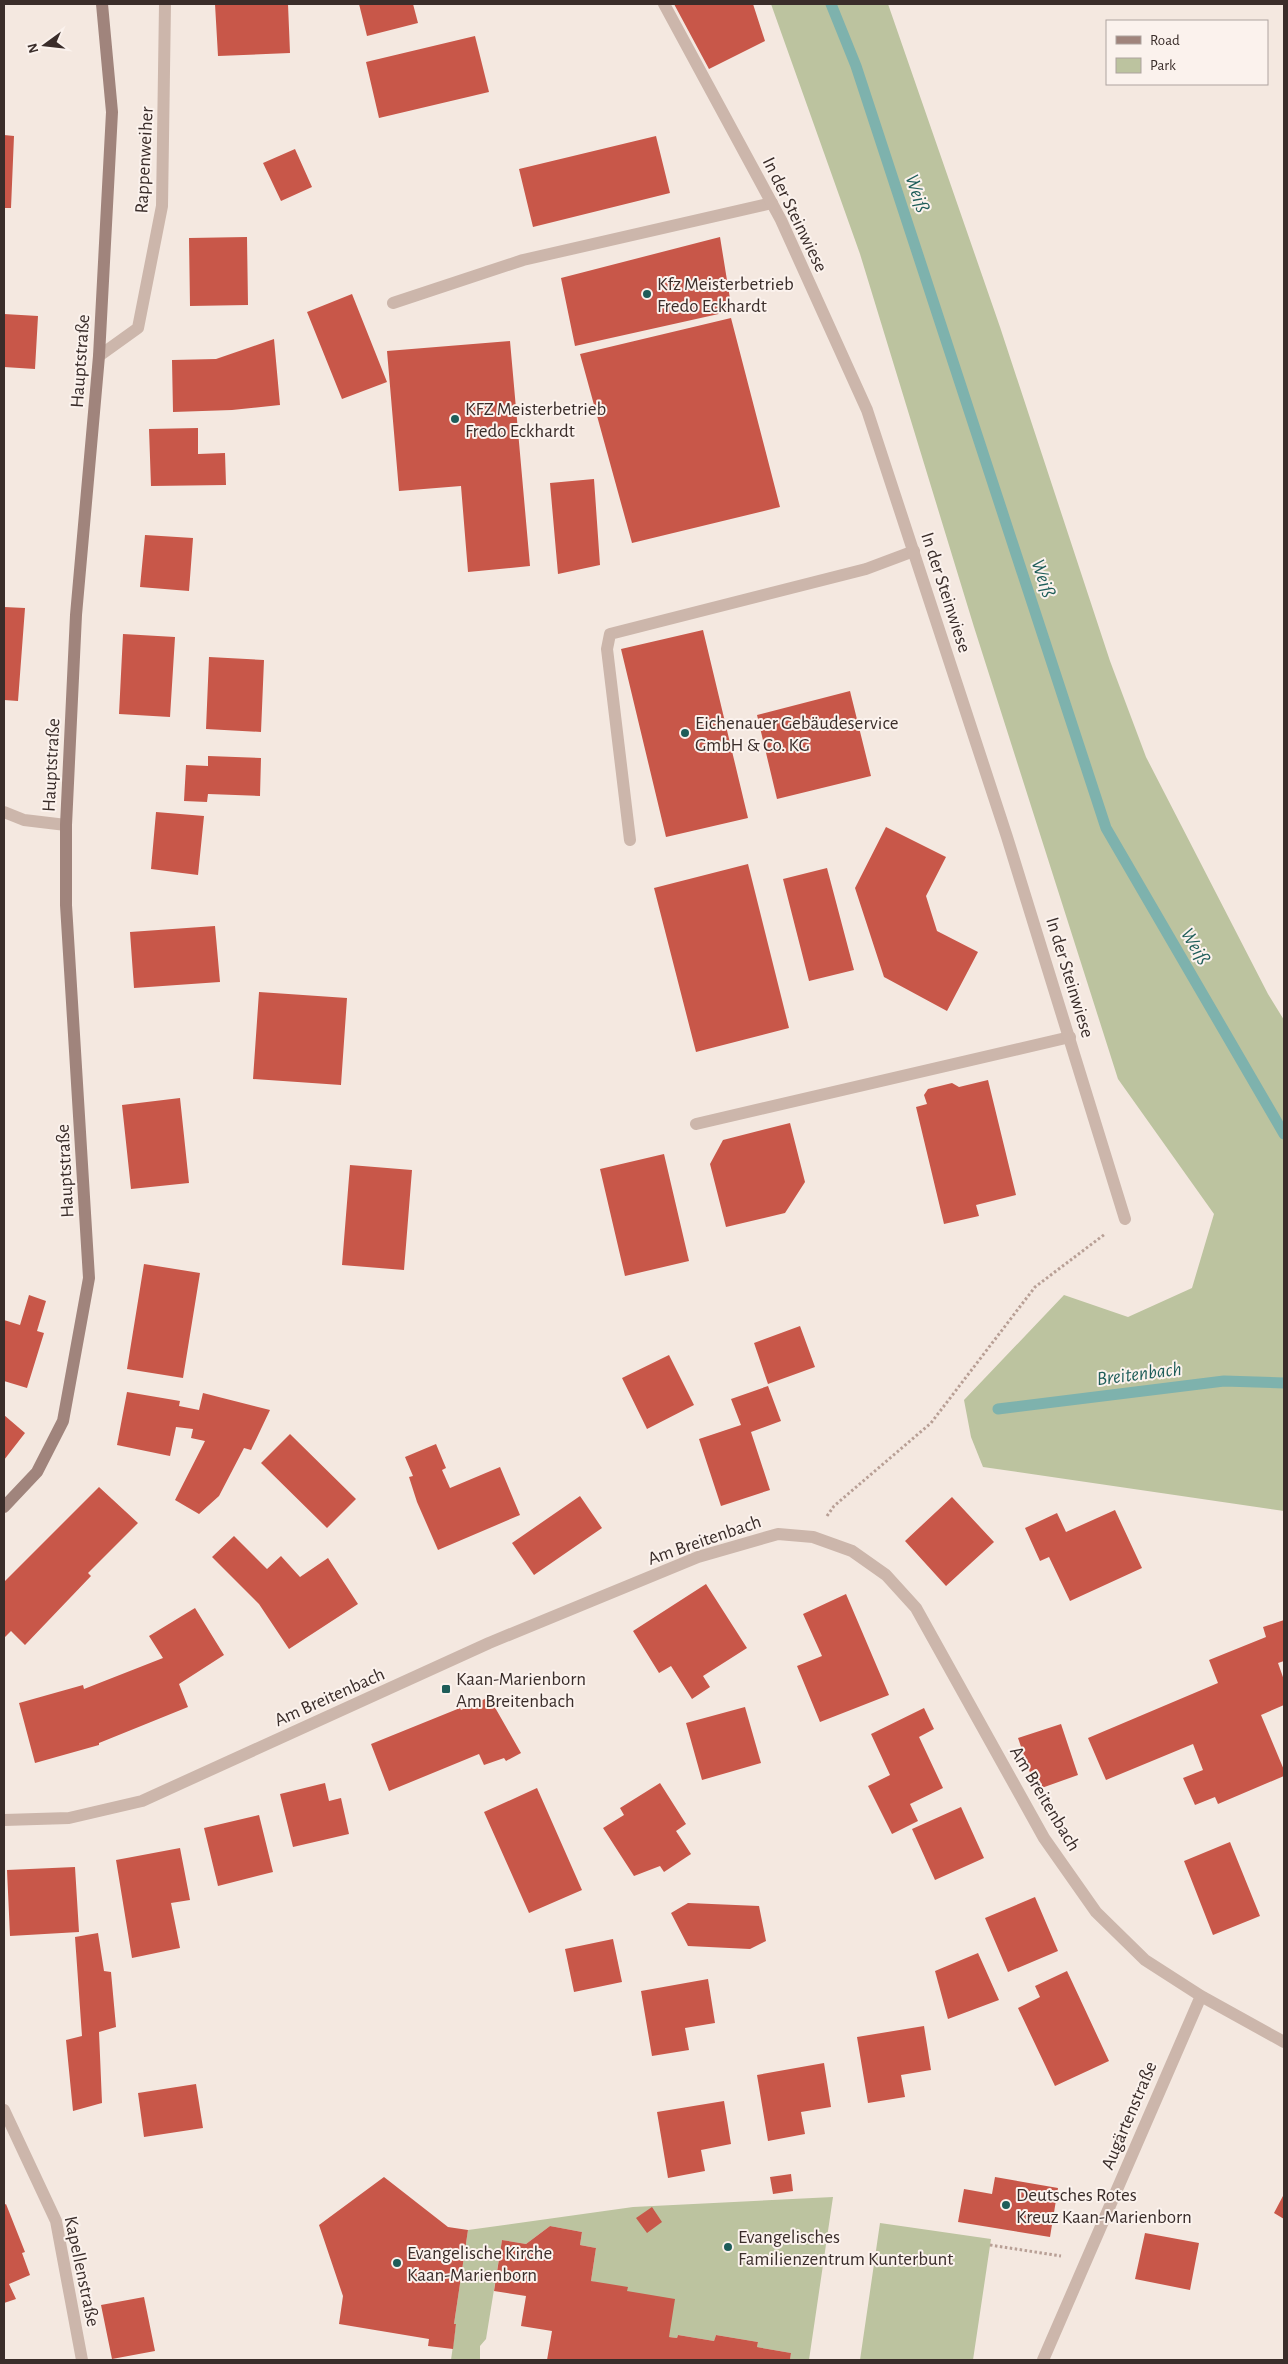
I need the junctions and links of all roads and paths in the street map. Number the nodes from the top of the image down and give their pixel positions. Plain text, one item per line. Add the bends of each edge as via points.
1 (102, 4) edge
2 (165, 4) edge
3 (664, 4) edge
4 (772, 203) junction
5 (393, 303) dead end
6 (99, 356) junction
7 (914, 551) junction
8 (4, 812) edge
9 (66, 825) junction
10 (630, 840) dead end
11 (1070, 1037) junction
12 (696, 1124) dead end
13 (1125, 1219) joint
14 (4, 1508) edge
15 (813, 1537) junction
16 (4, 1820) edge
17 (1201, 1996) junction
18 (1284, 2042) edge
19 (4, 2110) edge
20 (990, 2245) dead end
21 (1086, 2260) junction
22 (82, 2360) edge
23 (1043, 2360) edge

1 - 6 main road, Hauptstraße via 112,112
2 - 6 street, Rappenweiher via 162,206 138,328
3 - 4 street, In der Steinwiese
4 - 5 street via 523,260
4 - 7 street, In der Steinwiese via 867,410
6 - 9 main road, Hauptstraße via 76,615
7 - 10 street via 866,569 610,634 607,649
7 - 11 street, In der Steinwiese
8 - 9 street via 24,820
9 - 14 main road, Hauptstraße via 66,905 89,1278 63,1421 36,1472
11 - 12 street
11 - 13 street, In der Steinwiese
13 - 15 path via 1035,1287 931,1422 834,1506
15 - 16 street, Am Breitenbach via 778,1534 698,1557 489,1643 142,1801 69,1818
15 - 17 street, Am Breitenbach via 852,1551 886,1575 916,1608 1044,1838 1096,1912 1145,1960
17 - 18 street, Am Breitenbach
17 - 21 street, Augärtenstraße
19 - 22 street, Kapellenstraße via 56,2221
20 - 21 path
21 - 23 street, Augärtenstraße

